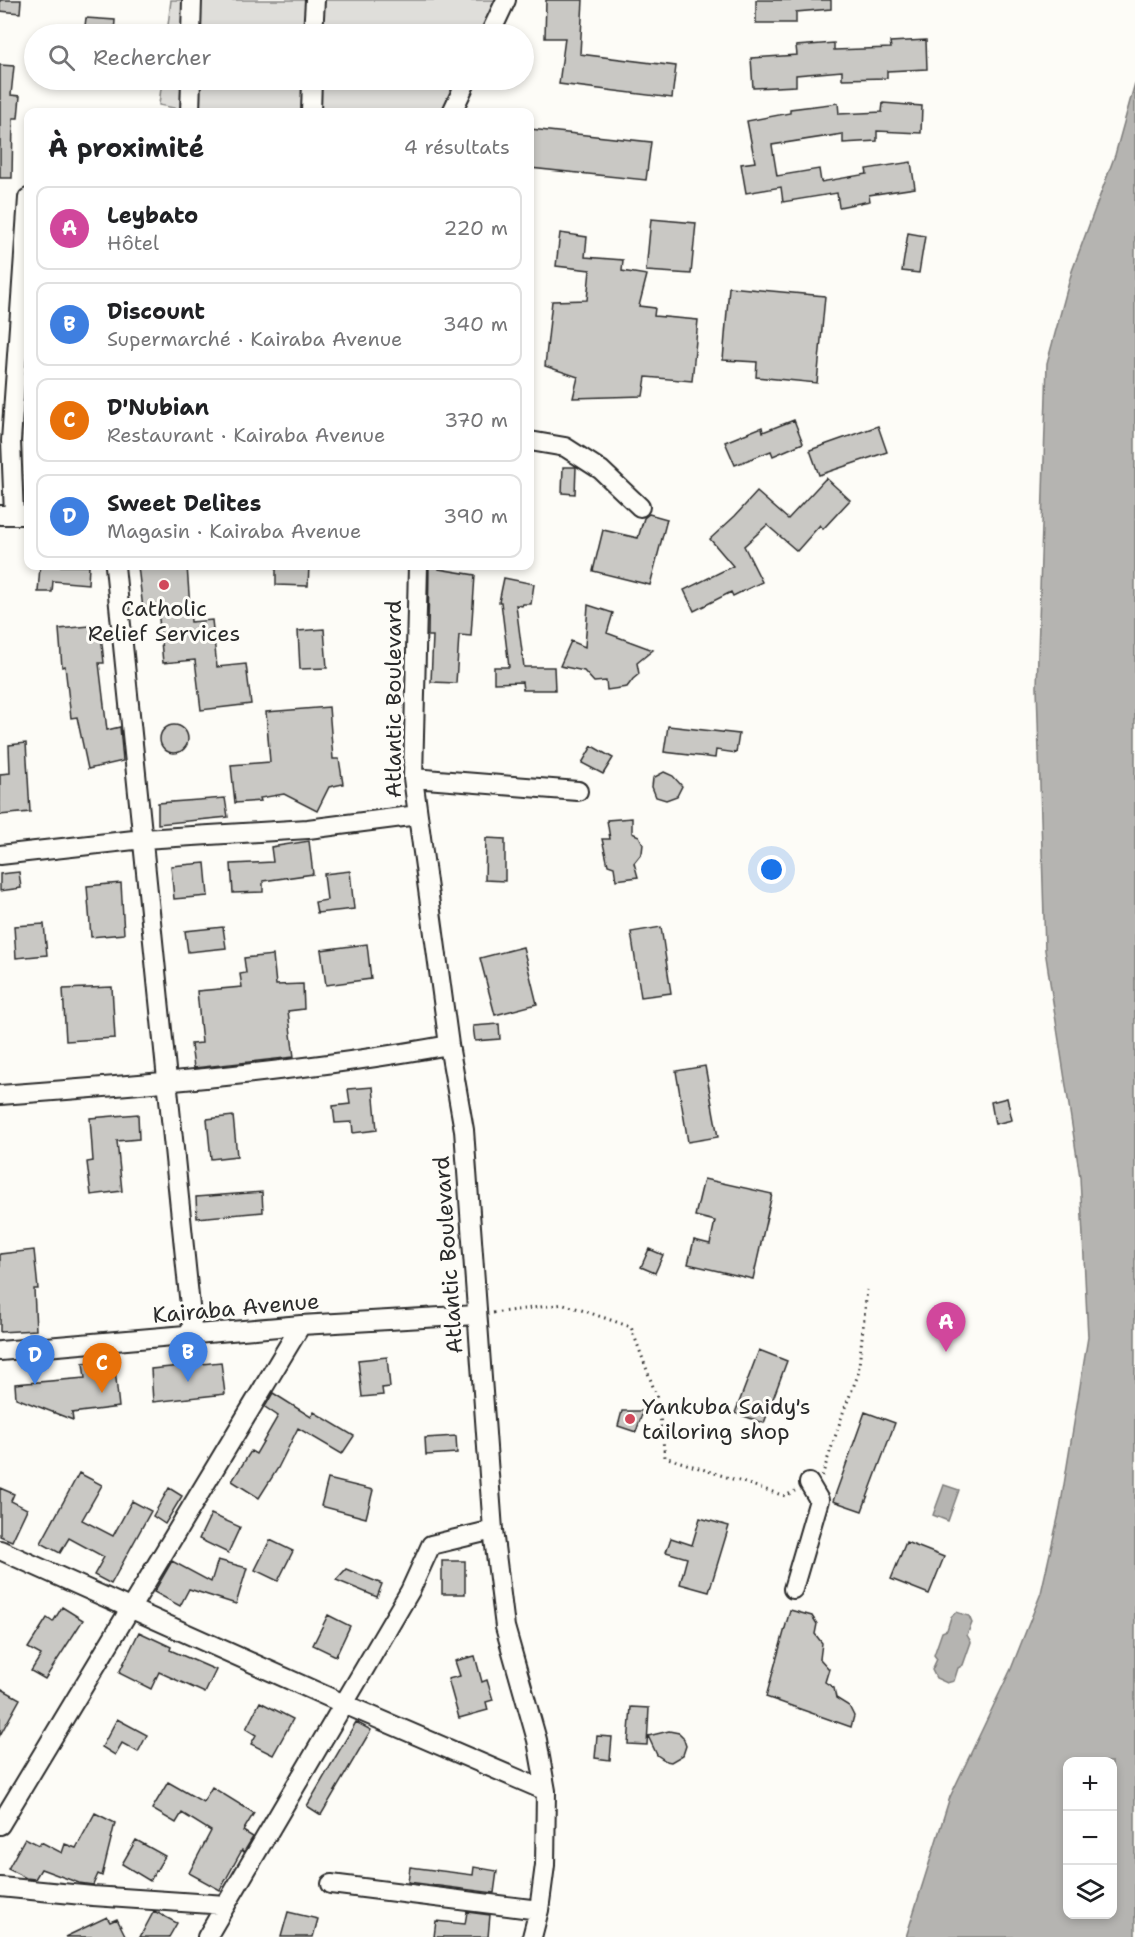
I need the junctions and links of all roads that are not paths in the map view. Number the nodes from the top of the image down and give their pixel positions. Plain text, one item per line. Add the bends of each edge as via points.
1 (192, 0) edge
2 (315, 0) edge
3 (506, 0) edge
4 (191, 24) edge
5 (314, 24) edge
6 (495, 24) edge
7 (190, 90) edge
8 (312, 90) edge
9 (462, 90) edge
10 (190, 108) edge
11 (311, 108) edge
12 (454, 108) edge
13 (24, 255) edge
14 (534, 442) edge
15 (640, 507) dead end
16 (14, 515) edge
17 (115, 570) edge
18 (418, 570) edge
19 (413, 778) junction
20 (578, 791) dead end
21 (418, 815) junction
22 (143, 839) junction
23 (0, 855) edge
24 (449, 1045) junction
25 (167, 1083) junction
26 (0, 1095) edge
27 (476, 1315) junction
28 (301, 1325) junction
29 (193, 1336) junction
30 (0, 1351) edge
31 (809, 1483) road end
32 (493, 1530) junction
33 (0, 1550) edge
34 (793, 1589) dead end
35 (130, 1607) junction
36 (344, 1704) junction
37 (546, 1791) junction
38 (0, 1825) edge
39 (331, 1884) dead end
40 (0, 1887) edge
41 (226, 1905) junction
42 (539, 1910) junction
43 (207, 1937) edge
44 (532, 1937) edge

1 - 4 street
2 - 5 street
3 - 6 street
7 - 10 street
8 - 11 street
9 - 12 street
13 - 16 street via 11,441
14 - 15 street via 565,447 601,470
17 - 22 street
18 - 19 street, Atlantic Boulevard
19 - 20 street
19 - 21 street, Atlantic Boulevard
21 - 22 street via 308,829
21 - 24 street, Atlantic Boulevard
22 - 23 street
22 - 25 street
24 - 25 street
24 - 27 street, Atlantic Boulevard via 464,1130
25 - 26 street
25 - 29 street
27 - 28 street, Kairaba Avenue
27 - 32 street, Atlantic Boulevard
28 - 29 street, Kairaba Avenue
28 - 35 street
29 - 30 street, Kairaba Avenue
31 - 34 street via 819,1500
32 - 36 street via 431,1545 410,1591
32 - 37 street, Atlantic Boulevard via 505,1627 537,1740
33 - 35 street
35 - 36 street
35 - 38 street
36 - 37 street
36 - 41 street
37 - 42 street, Atlantic Boulevard via 545,1865
39 - 42 street
40 - 41 street
41 - 43 street
42 - 44 street, Atlantic Boulevard

